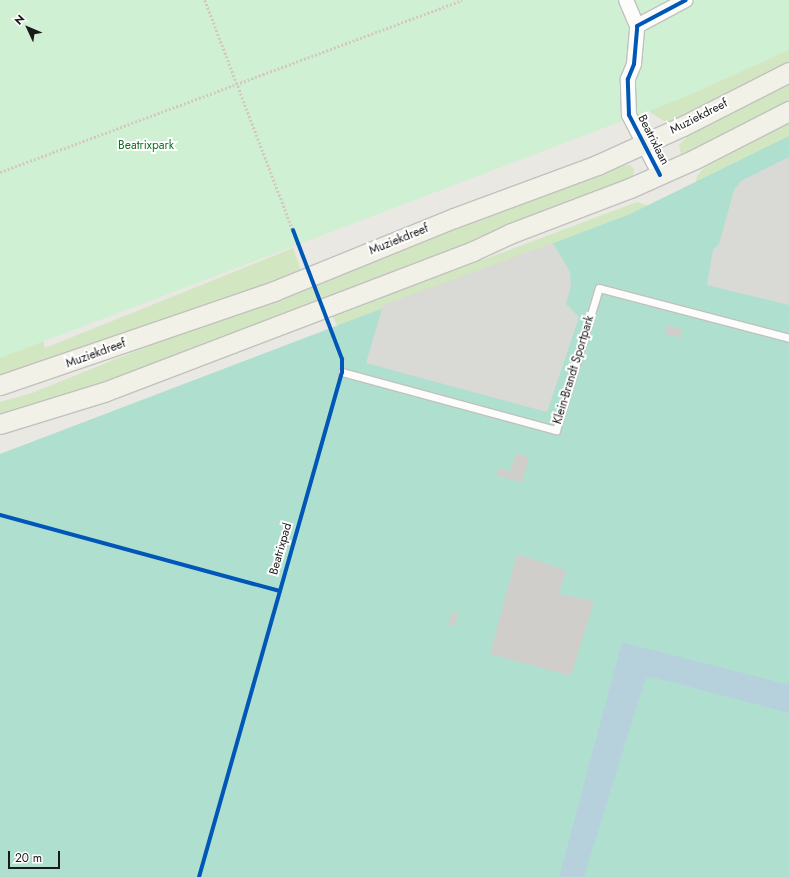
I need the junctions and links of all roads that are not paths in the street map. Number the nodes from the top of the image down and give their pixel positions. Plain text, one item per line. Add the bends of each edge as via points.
1 (626, 0) edge
2 (686, 0) edge
3 (637, 26) junction
4 (789, 72) edge
5 (789, 111) edge
6 (644, 144) junction
7 (660, 175) junction
8 (789, 338) edge
9 (342, 372) dead end
10 (0, 385) edge
11 (0, 424) edge

1 - 3 street
2 - 3 street
3 - 6 street, Beatrixlaan via 627,97 629,115
4 - 6 main road, Muziekdreef
5 - 7 main road
6 - 7 street, Beatrixlaan
6 - 10 main road, Muziekdreef via 597,165 454,218 274,290
7 - 11 main road via 509,234 473,251 104,392
8 - 9 lane, Klein-Brandt Sportpark via 599,288 556,430

